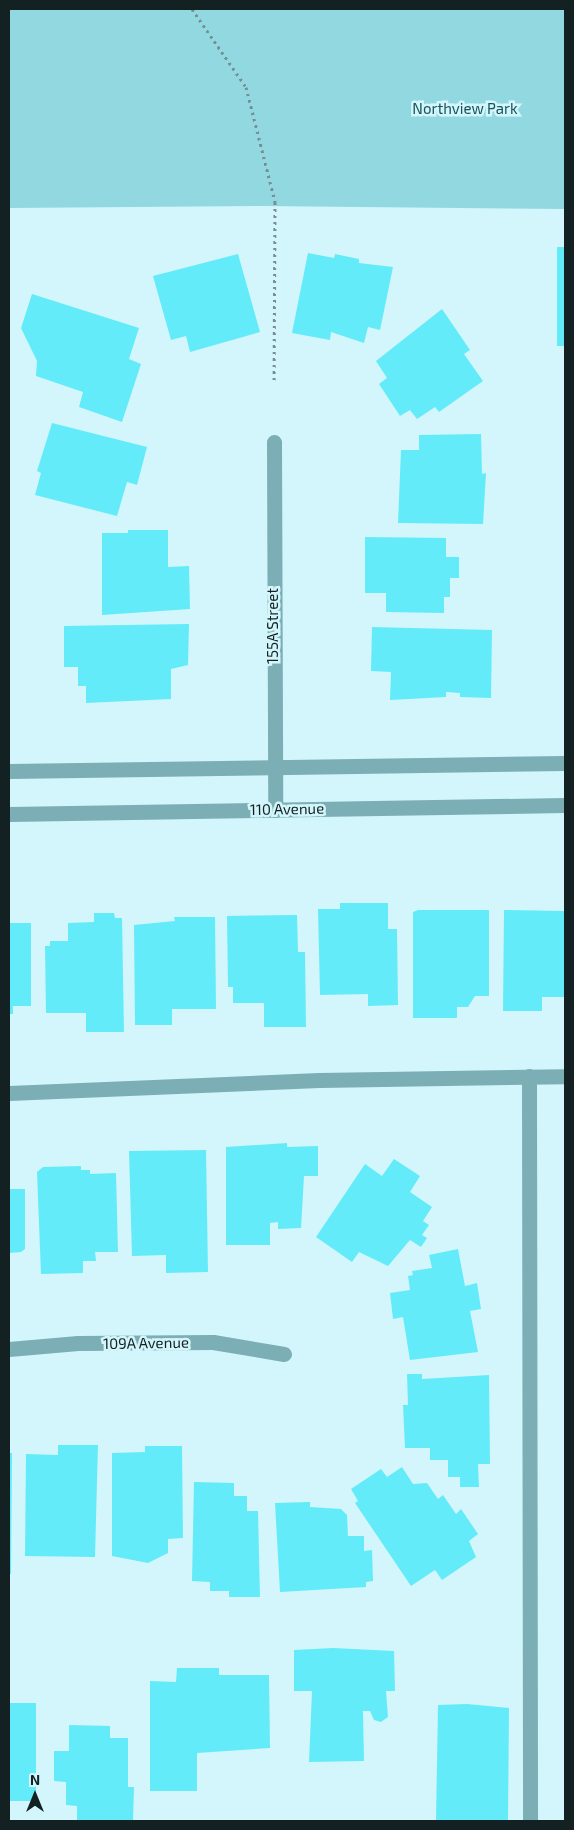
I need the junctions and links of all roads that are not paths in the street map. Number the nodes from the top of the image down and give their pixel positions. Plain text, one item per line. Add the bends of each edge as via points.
1 (274, 442) dead end
2 (565, 763) edge
3 (275, 767) junction
4 (9, 772) edge
5 (565, 805) edge
6 (275, 810) junction
7 (9, 814) edge
8 (528, 1076) junction
9 (565, 1076) edge
10 (9, 1093) edge
11 (9, 1349) edge
12 (284, 1354) dead end
13 (530, 1821) edge

1 - 3 street, 155A Street
2 - 3 street
3 - 4 street
3 - 6 street, 155A Street
5 - 6 street, 110 Avenue
6 - 7 street, 110 Avenue
8 - 9 street
8 - 10 street
8 - 13 street
11 - 12 street, 109A Avenue via 78,1343 213,1342

